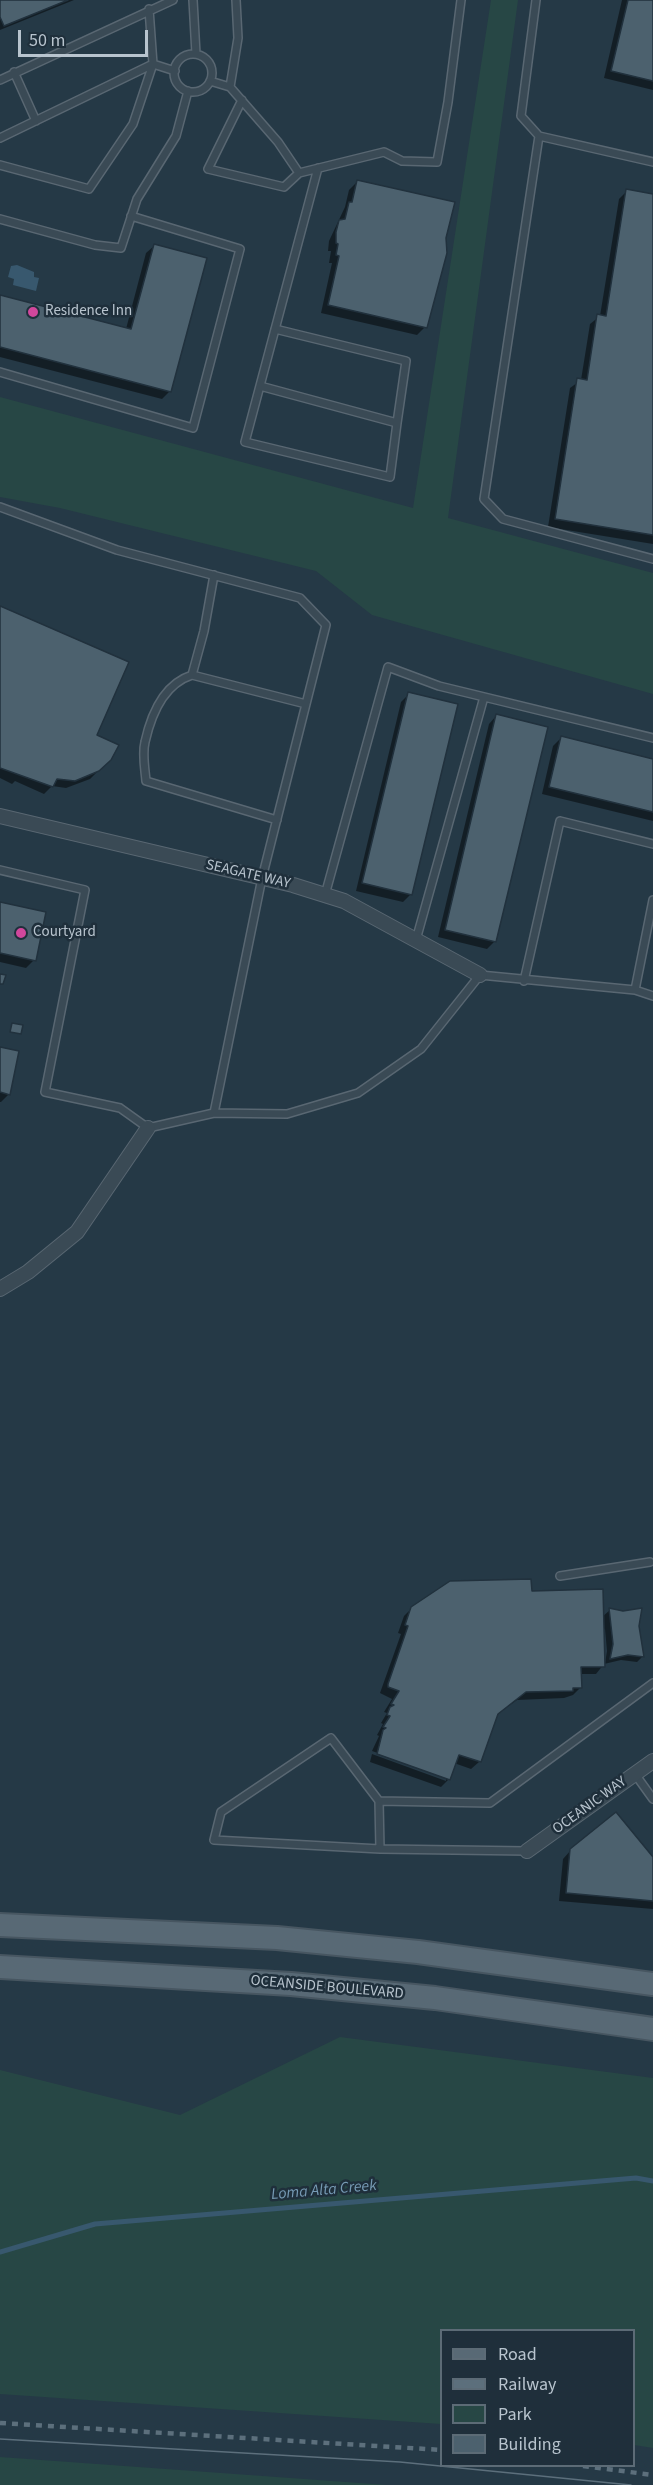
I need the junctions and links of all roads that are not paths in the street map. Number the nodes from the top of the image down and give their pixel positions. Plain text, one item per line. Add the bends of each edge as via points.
1 (173, 0) edge
2 (193, 0) edge
3 (236, 0) edge
4 (461, 0) edge
5 (536, 0) edge
6 (149, 9) junction
7 (196, 54) junction
8 (153, 64) junction
9 (175, 71) junction
10 (14, 72) junction
11 (0, 80) edge
12 (210, 81) junction
13 (230, 87) junction
14 (188, 91) junction
15 (242, 100) junction
16 (36, 121) junction
17 (539, 136) junction
18 (0, 138) edge
19 (653, 162) edge
20 (0, 165) edge
21 (318, 168) junction
22 (298, 173) junction
23 (131, 216) junction
24 (0, 219) edge
25 (275, 329) junction
26 (0, 372) edge
27 (260, 386) junction
28 (397, 423) junction
29 (0, 507) edge
30 (653, 560) edge
31 (214, 575) junction
32 (192, 675) junction
33 (484, 697) junction
34 (306, 704) junction
35 (653, 738) edge
36 (0, 816) edge
37 (277, 820) junction
38 (653, 844) edge
39 (0, 870) edge
40 (262, 878) junction
41 (325, 895) junction
42 (653, 900) edge
43 (416, 940) junction
44 (480, 975) junction
45 (524, 981) junction
46 (634, 990) junction
47 (653, 996) edge
48 (214, 1113) junction
49 (148, 1128) junction
50 (0, 1289) edge
51 (652, 1563) edge
52 (560, 1576) dead end
53 (653, 1683) edge
54 (653, 1761) edge
55 (635, 1774) junction
56 (653, 1799) edge
57 (379, 1801) junction
58 (380, 1849) junction
59 (527, 1851) joint
60 (0, 1925) edge
61 (0, 1967) edge
62 (653, 1984) edge
63 (653, 2029) edge

1 - 6 lane
2 - 7 lane
3 - 13 lane via 238,38
4 - 21 lane via 437,162 402,161 384,152
5 - 17 lane via 521,116
6 - 8 lane
6 - 10 lane
7 - 9 lane via 184,56
7 - 12 lane via 210,64
8 - 9 lane
8 - 16 lane
8 - 20 lane via 133,124 89,189
9 - 14 lane via 178,84
10 - 11 lane
10 - 16 lane
12 - 13 lane
12 - 14 lane via 201,90
13 - 15 lane
14 - 23 lane via 176,136 146,182
15 - 22 lane
15 - 22 lane via 208,169 284,187
16 - 18 lane
17 - 19 lane
17 - 30 lane via 484,499 503,519
21 - 22 lane
21 - 25 lane
23 - 24 lane via 121,248 95,245
23 - 26 lane via 240,249 192,428
25 - 27 lane
25 - 28 lane via 406,361
27 - 28 lane
27 - 28 lane via 244,442 390,477
29 - 31 lane via 117,550
31 - 32 lane
31 - 34 lane via 300,598 326,625
32 - 34 lane
32 - 37 lane via 178,680 156,707 144,744 146,781
33 - 35 lane
33 - 41 lane via 388,667
33 - 43 lane
34 - 37 lane
36 - 40 street, SEAGATE WAY
37 - 40 lane
38 - 45 lane via 560,821
39 - 49 lane via 85,890 45,1092 120,1108
40 - 41 street, SEAGATE WAY
40 - 48 lane
41 - 43 street, SEAGATE WAY via 344,901
42 - 46 lane
43 - 44 street, SEAGATE WAY
44 - 45 lane
44 - 48 lane via 421,1049 358,1093 287,1114
45 - 46 lane
46 - 47 lane
48 - 49 lane
49 - 50 street via 77,1232
51 - 52 lane
53 - 57 lane via 490,1803
54 - 55 street, OCEANIC WAY
55 - 56 lane
55 - 59 street, OCEANIC WAY
57 - 58 lane
57 - 58 lane via 331,1738 221,1812 214,1840
58 - 59 lane
60 - 62 main road via 277,1938 418,1952
61 - 63 main road, OCEANSIDE BOULEVARD via 291,1984 435,1998

